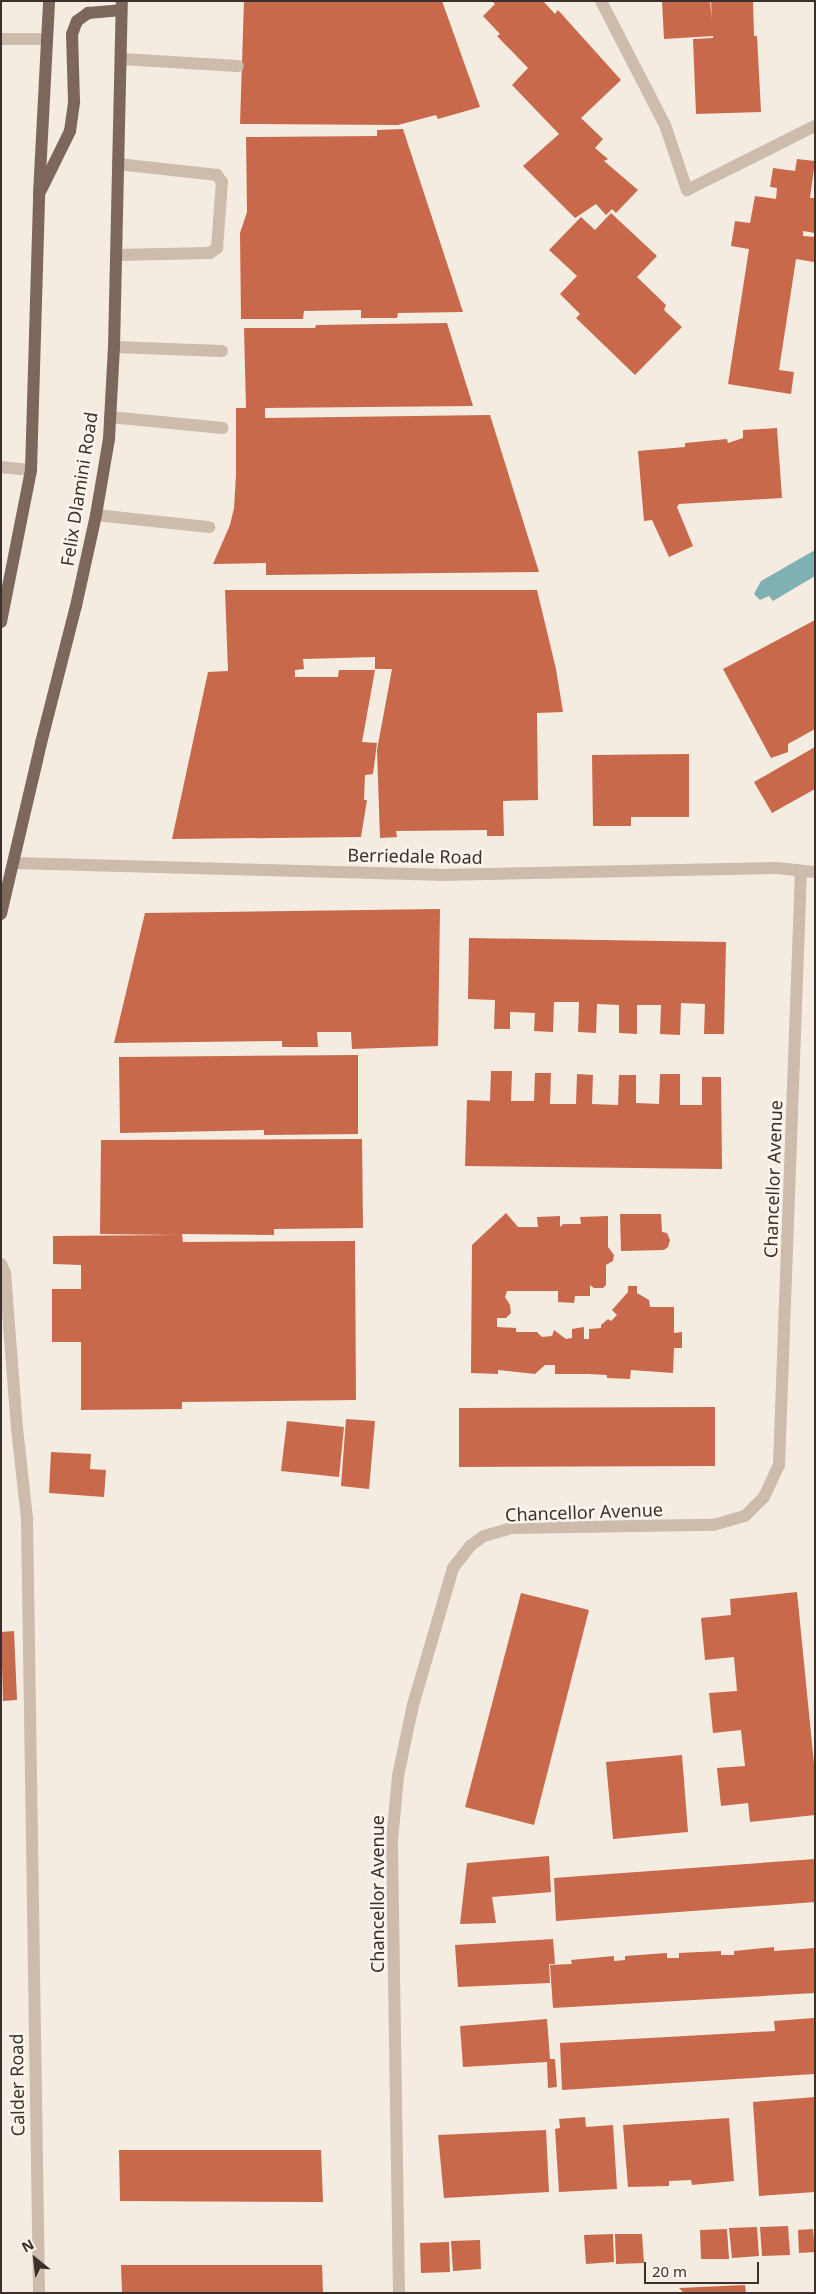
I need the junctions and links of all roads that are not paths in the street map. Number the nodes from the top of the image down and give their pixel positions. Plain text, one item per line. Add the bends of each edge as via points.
1 (49, 1) edge
2 (601, 1) edge
3 (122, 5) edge
4 (1, 39) edge
5 (47, 39) junction
6 (121, 59) junction
7 (238, 66) dead end
8 (815, 126) edge
9 (118, 164) junction
10 (39, 194) junction
11 (116, 255) junction
12 (114, 347) junction
13 (222, 351) dead end
14 (110, 417) junction
15 (222, 428) dead end
16 (1, 467) edge
17 (31, 470) junction
18 (96, 515) junction
19 (209, 527) dead end
20 (1, 622) edge
21 (14, 863) junction
22 (801, 871) junction
23 (815, 872) edge
24 (1, 914) edge
25 (1, 1264) edge
26 (1, 1348) edge
27 (13, 1368) junction
28 (39, 2293) edge
29 (399, 2293) edge

1 - 5 main road
2 - 8 street via 665,125 687,190
3 - 6 main road, Felix Dlamini Road
3 - 10 main road via 88,13 77,21 72,34 74,101 70,132
4 - 5 street
5 - 10 main road
6 - 7 street
6 - 9 main road, Felix Dlamini Road
9 - 11 main road, Felix Dlamini Road
9 - 11 street via 217,175 222,182 217,248 210,253
10 - 17 main road
11 - 12 main road, Felix Dlamini Road
12 - 13 street
12 - 14 main road, Felix Dlamini Road
14 - 15 street
14 - 18 main road, Felix Dlamini Road
16 - 17 street
17 - 20 main road
18 - 19 street
18 - 21 main road, Felix Dlamini Road
21 - 22 street, Berriedale Road via 440,875 776,868
21 - 24 main road, Felix Dlamini Road
22 - 23 street, Berriedale Road
22 - 29 street, Chancellor Avenue via 779,1465 764,1497 745,1516 713,1525 512,1528 484,1536 470,1546 453,1568 413,1705 398,1776 392,1841
25 - 27 street, Calder Road via 5,1273
26 - 27 street, Calder Road
27 - 28 street, Calder Road via 27,1519

